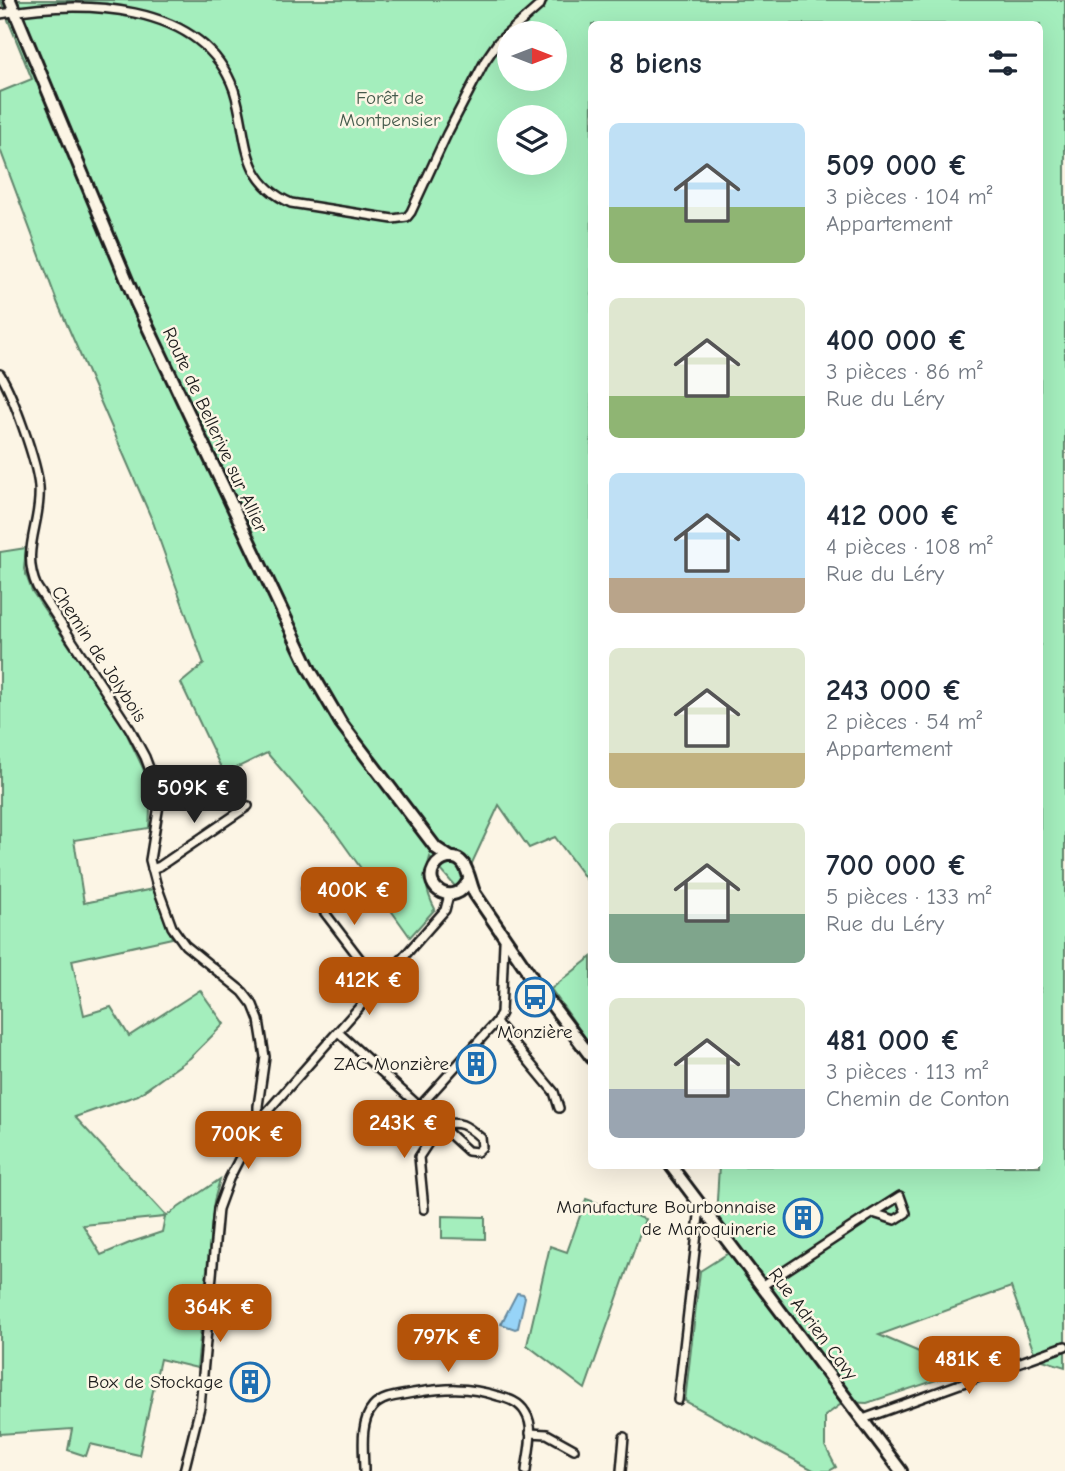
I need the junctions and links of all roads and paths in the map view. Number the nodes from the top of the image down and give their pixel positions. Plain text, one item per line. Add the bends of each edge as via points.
1 (542, 0) edge
2 (12, 6) edge
3 (0, 14) edge
4 (0, 374) edge
5 (248, 806) dead end
6 (436, 848) junction
7 (452, 858) junction
8 (439, 862) junction
9 (152, 869) junction
10 (468, 881) junction
11 (306, 888) dead end
12 (461, 892) junction
13 (449, 895) junction
14 (503, 942) junction
15 (515, 958) junction
16 (503, 964) junction
17 (531, 976) junction
18 (379, 984) junction
19 (496, 1022) junction
20 (338, 1032) junction
21 (588, 1053) edge
22 (420, 1106) junction
23 (559, 1108) dead end
24 (258, 1122) junction
25 (440, 1125) junction
26 (673, 1169) edge
27 (701, 1206) junction
28 (424, 1209) dead end
29 (873, 1213) dead end
30 (762, 1286) junction
31 (1065, 1346) edge
32 (678, 1401) dead end
33 (863, 1419) junction
34 (530, 1433) junction
35 (624, 1437) dead end
36 (574, 1449) dead end
37 (184, 1471) edge
38 (365, 1471) edge
39 (526, 1471) edge
40 (621, 1471) edge
41 (901, 1471) edge

1 - 2 street via 498,42 411,212 393,219 291,203 264,185 248,159 239,106 224,69 195,36 172,23 105,5
2 - 3 street
2 - 6 main road, Route de Bellerive sur Allier via 156,346 310,670 341,723
4 - 9 street, Chemin de Jolybois via 21,424 39,488 30,570 145,757 159,805
5 - 9 street
6 - 7 main road, Route de Bellerive sur Allier
6 - 8 main road, Route de Bellerive sur Allier
7 - 8 main road
7 - 10 main road via 466,867
8 - 13 main road via 432,879 438,890
9 - 24 street, Chemin de Jolybois via 185,945 253,1005 265,1058
10 - 12 main road
10 - 17 main road
11 - 18 street
12 - 13 main road
12 - 14 main road via 475,902
13 - 18 street via 445,910
14 - 15 main road
14 - 16 street
15 - 16 street
15 - 17 main road
16 - 19 street via 501,1013
17 - 21 main road
18 - 20 street
19 - 22 street
19 - 23 street via 554,1092
20 - 22 street
20 - 24 street
22 - 25 street
24 - 37 street via 218,1209 200,1406
25 - 25 street via 468,1151 482,1147 481,1138 468,1127 453,1122
25 - 28 street via 419,1157
26 - 27 main road, Rue Adrien Cavy
27 - 30 main road, Rue Adrien Cavy
27 - 32 street
29 - 30 street
30 - 33 main road, Rue Adrien Cavy
31 - 33 street
33 - 41 main road, Rue Adrien Cavy
34 - 36 street via 547,1434
34 - 38 street via 528,1417 517,1403 481,1390 448,1388 390,1397 368,1415
34 - 39 street
35 - 40 street

